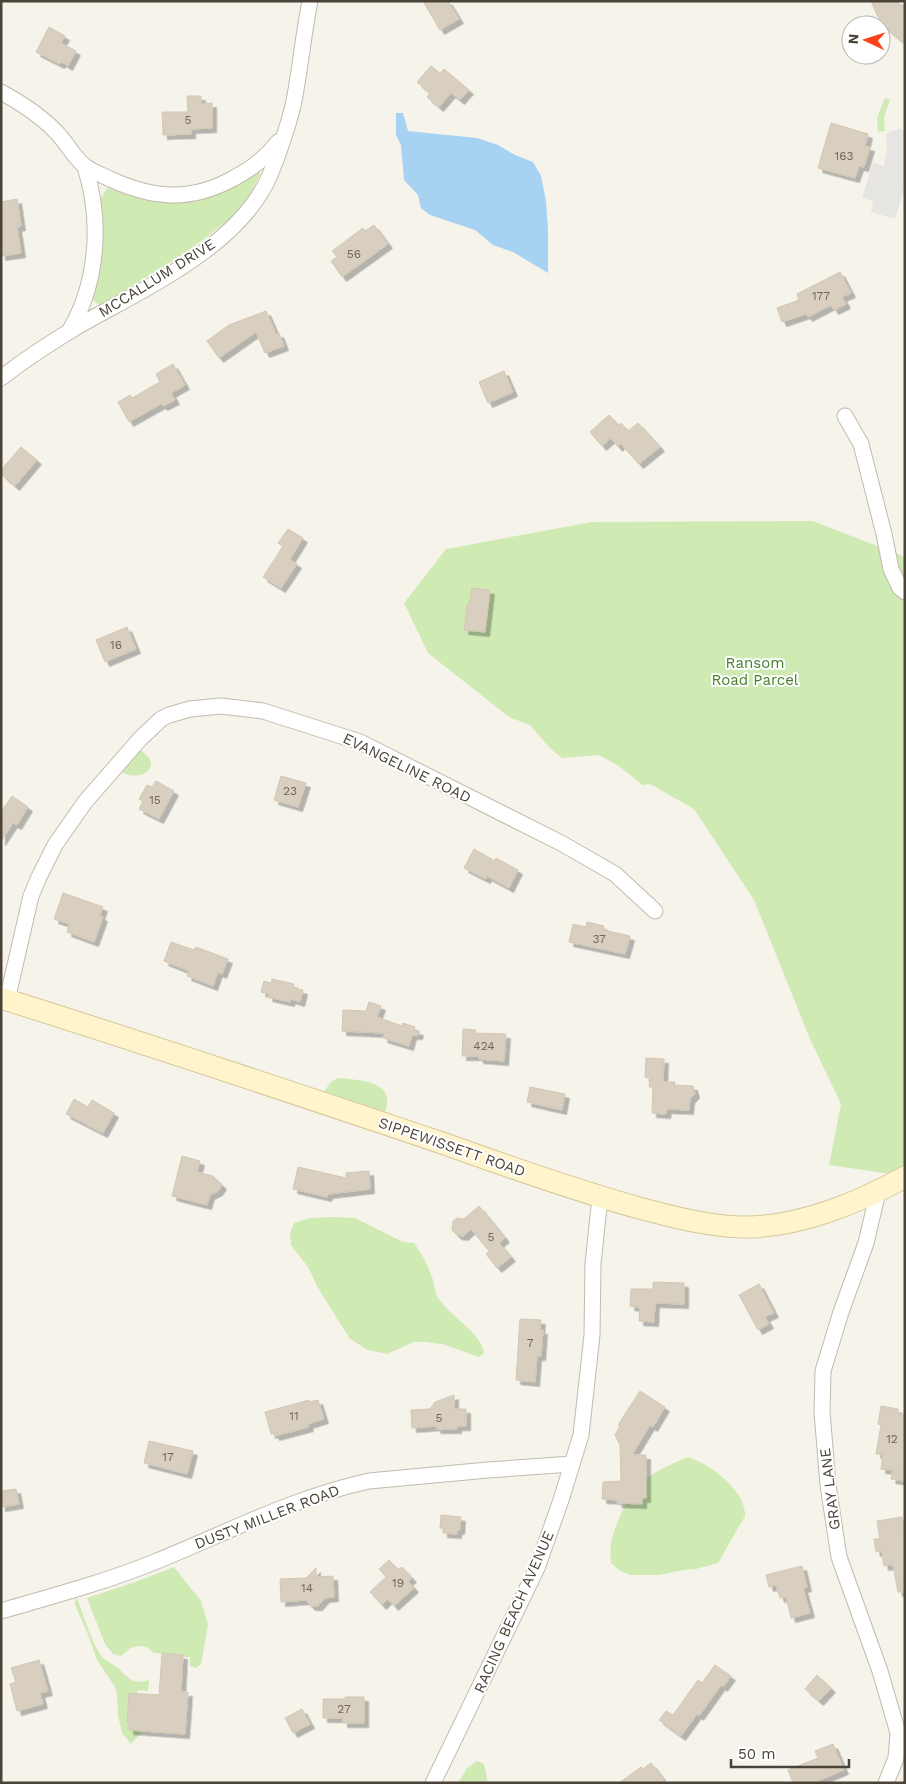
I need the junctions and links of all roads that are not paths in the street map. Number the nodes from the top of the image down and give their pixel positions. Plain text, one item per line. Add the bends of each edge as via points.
1 (310, 1) edge
2 (1, 92) edge
3 (284, 134) junction
4 (85, 167) junction
5 (70, 332) junction
6 (1, 378) edge
7 (845, 416) dead end
8 (905, 592) edge
9 (656, 911) dead end
10 (4, 999) edge
11 (905, 1177) edge
12 (878, 1192) junction
13 (600, 1197) junction
14 (572, 1464) junction
15 (1, 1611) edge
16 (434, 1783) edge
17 (886, 1783) edge

1 - 3 street, MCCALLUM DRIVE via 292,107
2 - 4 street via 39,115
3 - 4 street via 270,152 249,169 222,185 194,194 175,196 145,192
3 - 5 street, MCCALLUM DRIVE via 270,176 236,224 190,261
4 - 5 street via 95,218 94,254 85,300
5 - 6 street, MCCALLUM DRIVE
7 - 8 street via 861,444 891,569
9 - 10 street, EVANGELINE ROAD via 616,874 360,742 263,711 221,706 190,709 162,719 140,740 85,802 55,846 31,896
10 - 13 main road, SIPPEWISSETT ROAD via 260,1081
11 - 12 main road, SIPPEWISSETT ROAD
12 - 13 main road, SIPPEWISSETT ROAD via 807,1217 743,1227 678,1218
12 - 17 street, GRAY LANE via 866,1242 823,1371 822,1412 828,1485 839,1557 880,1671 898,1733 896,1758
13 - 14 street, RACING BEACH AVENUE via 593,1264 592,1335 581,1436
14 - 15 street, DUSTY MILLER ROAD via 352,1485 298,1502 127,1573
14 - 16 street, RACING BEACH AVENUE via 537,1568

